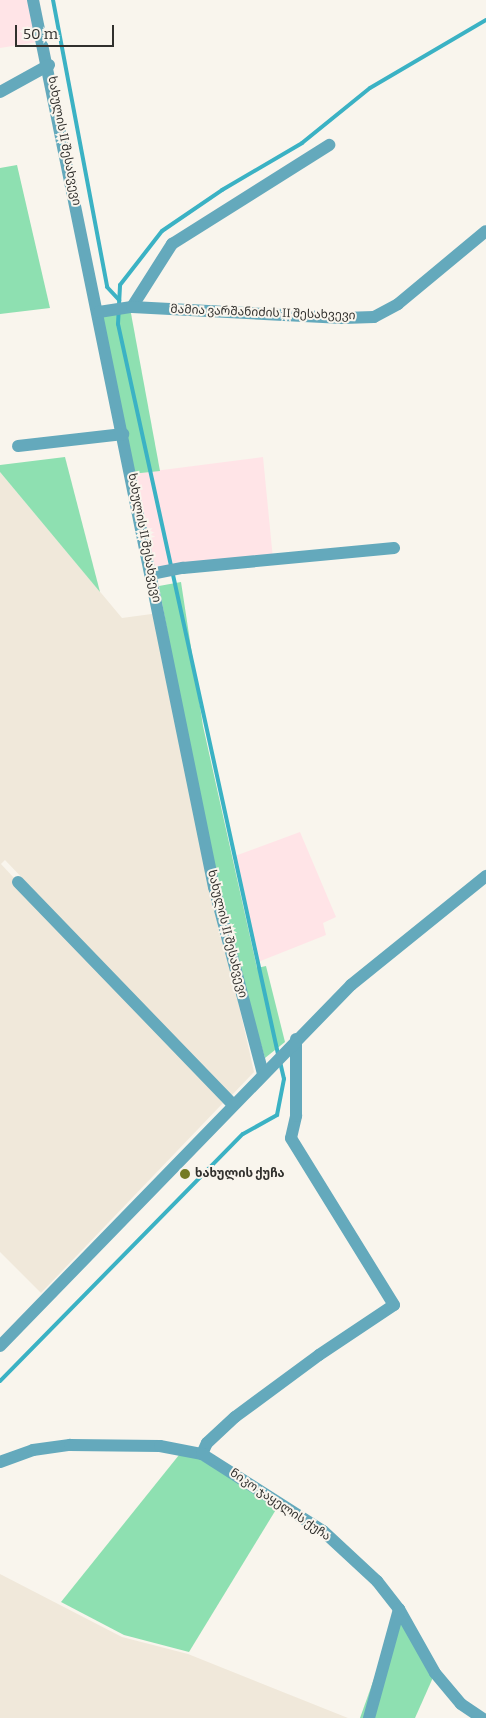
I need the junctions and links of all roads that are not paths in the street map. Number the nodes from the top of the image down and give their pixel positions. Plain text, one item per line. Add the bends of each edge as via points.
1 (33, 0) edge
2 (49, 64) junction
3 (0, 92) edge
4 (329, 145) dead end
5 (486, 231) edge
6 (131, 308) junction
7 (99, 312) junction
8 (123, 434) junction
9 (18, 446) dead end
10 (394, 548) dead end
11 (151, 574) junction
12 (486, 876) edge
13 (18, 882) dead end
14 (292, 1043) junction
15 (265, 1072) junction
16 (233, 1105) junction
17 (0, 1346) edge
18 (202, 1454) junction
19 (0, 1462) edge
20 (398, 1609) junction
21 (369, 1718) edge
22 (482, 1718) edge

1 - 2 street, ხახულის II შესახვევი
2 - 3 street
2 - 7 street, ხახულის II შესახვევი
4 - 6 street via 172,244
5 - 6 street, მამია ვარშანიძის II შესახვევი via 398,304 374,317
6 - 7 street, მამია ვარშანიძის II შესახვევი
7 - 8 street, ხახულის II შესახვევი
8 - 9 street
8 - 11 street, ხახულის II შესახვევი
10 - 11 street via 183,568
11 - 15 street, ხახულის II შესახვევი via 214,887
12 - 14 street via 351,984
13 - 16 street
14 - 15 street
14 - 18 street via 296,1116 291,1138 394,1305 235,1417 207,1444
15 - 16 street
16 - 17 street
18 - 19 street, ნიკო ჯაყელის ქუჩა via 160,1446 79,1445 33,1450
18 - 20 street, ნიკო ჯაყელის ქუჩა via 323,1531 377,1580
20 - 21 street
20 - 22 street, ნიკო ჯაყელის ქუჩა via 435,1673 461,1704

